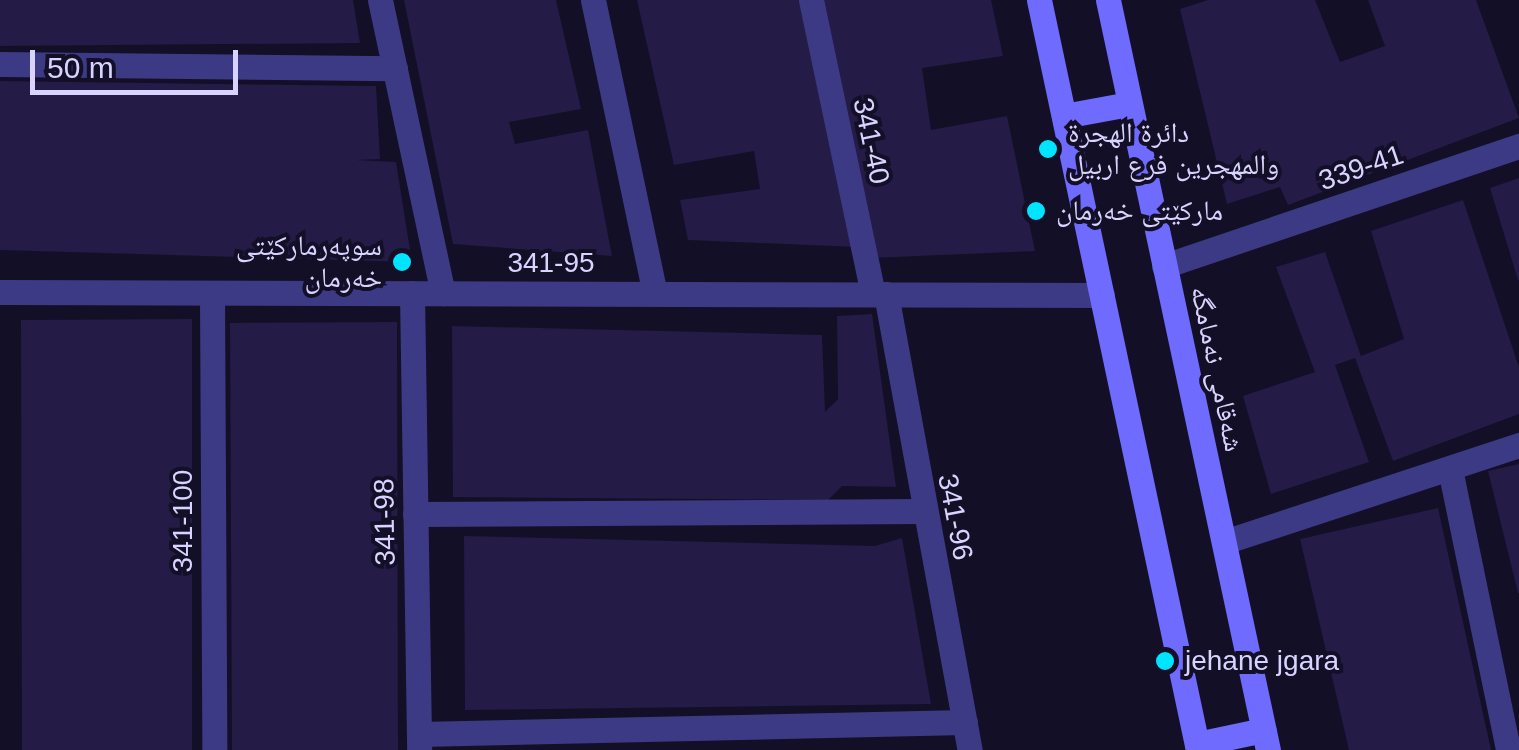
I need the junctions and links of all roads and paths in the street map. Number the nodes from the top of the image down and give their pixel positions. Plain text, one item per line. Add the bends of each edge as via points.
1 (380, 0) edge
2 (594, 0) edge
3 (811, 0) edge
4 (1039, 0) edge
5 (1110, 1) edge
6 (0, 64) edge
7 (394, 68) junction
8 (1130, 104) junction
9 (1064, 116) junction
10 (1519, 146) edge
11 (1164, 266) junction
12 (0, 292) edge
13 (212, 292) junction
14 (412, 293) junction
15 (443, 293) junction
16 (655, 294) junction
17 (879, 294) junction
18 (1102, 295) junction
19 (1519, 445) edge
20 (1450, 469) junction
21 (923, 510) junction
22 (415, 514) junction
23 (1224, 542) junction
24 (964, 722) junction
25 (1266, 740) edge
26 (419, 742) edge
27 (1197, 747) edge
28 (214, 750) edge
29 (970, 750) edge
30 (1508, 750) edge

1 - 7 street
2 - 16 street
3 - 17 street, 341-40
4 - 9 main road
5 - 8 main road, شەقامی نەمامگە
6 - 7 street
7 - 15 street
8 - 9 main road
8 - 11 main road, شەقامی نەمامگە
9 - 18 main road
10 - 11 street, 339-41
11 - 23 main road, شەقامی نەمامگە
12 - 13 street, 341-95
13 - 14 street, 341-95
13 - 28 street, 341-100
14 - 15 street, 341-95
14 - 22 street, 341-98
15 - 16 street, 341-95
16 - 17 street, 341-95
17 - 18 street, 341-95
17 - 21 street, 341-96
18 - 27 main road
19 - 20 street
20 - 23 street
20 - 30 street
21 - 22 street
21 - 24 street, 341-96
22 - 26 street, 341-98
23 - 25 main road, شەقامی نەمامگە
24 - 26 street
24 - 29 street, 341-96
25 - 27 main road

